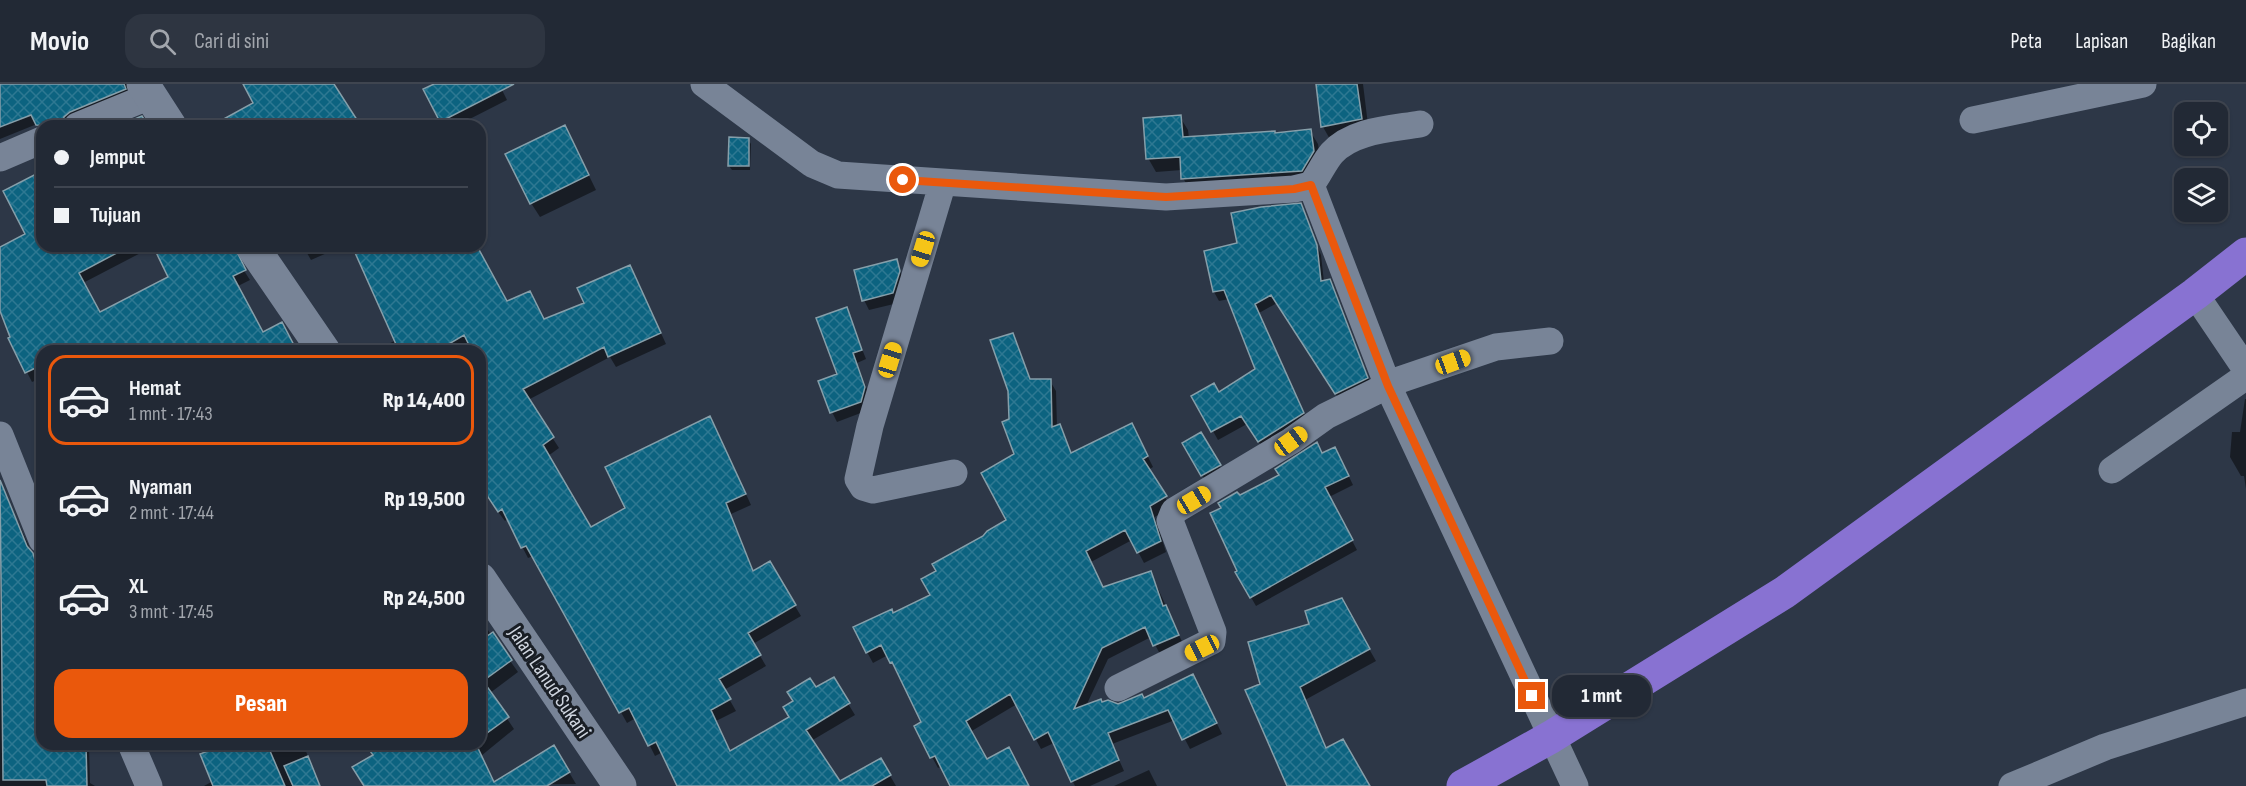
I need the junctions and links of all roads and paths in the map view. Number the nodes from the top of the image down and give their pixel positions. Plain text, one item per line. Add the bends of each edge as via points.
1 (704, 84) edge
2 (2143, 84) edge
3 (146, 90) edge
4 (88, 120) edge
5 (166, 120) edge
6 (1973, 120) dead end
7 (1420, 124) dead end
8 (36, 143) edge
9 (0, 158) edge
10 (943, 182) junction
11 (1311, 185) junction
12 (256, 252) edge
13 (2246, 254) edge
14 (2195, 294) junction
15 (1550, 341) dead end
16 (320, 345) edge
17 (1388, 386) junction
18 (0, 435) edge
19 (2112, 470) dead end
20 (954, 473) dead end
21 (36, 525) edge
22 (486, 588) edge
23 (1118, 688) dead end
24 (2246, 702) edge
25 (1551, 737) junction
26 (134, 750) edge
27 (149, 786) edge
28 (620, 786) edge
29 (1463, 786) edge
30 (1575, 786) edge
31 (2012, 786) edge

1 - 10 street via 812,164 838,175
2 - 6 street
3 - 4 street
3 - 5 street
7 - 11 street via 1373,132 1344,142
8 - 9 street
10 - 11 street via 1166,197
10 - 20 street via 870,426 858,479 863,487 873,490
11 - 17 street
12 - 16 street
13 - 14 highway
14 - 19 street via 2245,368 2245,377
14 - 25 highway via 1785,592
15 - 17 street via 1496,347
17 - 23 street via 1326,416 1174,511 1170,520 1213,632 1212,641
17 - 25 street
18 - 21 street
22 - 28 street, Jalan Lanud Sukani
24 - 31 street via 2105,747
25 - 29 highway
25 - 30 street
26 - 27 street

